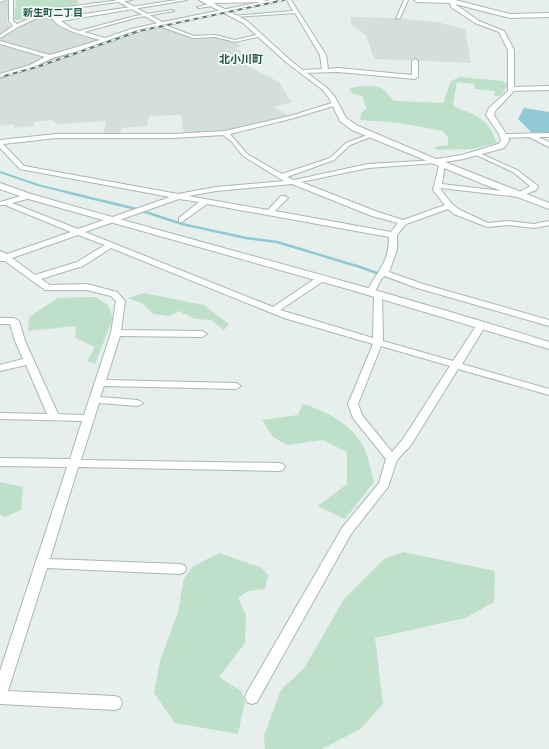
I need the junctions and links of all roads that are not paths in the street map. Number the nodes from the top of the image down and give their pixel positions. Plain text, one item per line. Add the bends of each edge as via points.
1 (11, 0) edge
2 (86, 0) edge
3 (130, 0) edge
4 (185, 0) edge
5 (263, 0) edge
6 (277, 0) edge
7 (289, 0) edge
8 (406, 0) edge
9 (417, 0) edge
10 (465, 0) edge
11 (543, 0) edge
12 (549, 0) edge
13 (119, 1) edge
14 (453, 1) edge
15 (206, 2) edge
16 (77, 7) junction
17 (199, 7) dead end
18 (133, 8) junction
19 (172, 11) dead end
20 (47, 12) junction
21 (225, 12) junction
22 (296, 12) junction
23 (85, 15) junction
24 (146, 15) junction
25 (549, 15) edge
26 (235, 16) junction
27 (398, 18) dead end
28 (90, 19) dead end
29 (56, 20) junction
30 (95, 23) dead end
31 (160, 24) junction
32 (16, 26) junction
33 (100, 27) junction
34 (79, 32) junction
35 (260, 35) junction
36 (0, 37) edge
37 (105, 40) junction
38 (0, 42) edge
39 (50, 57) junction
40 (415, 61) dead end
41 (325, 70) junction
42 (302, 72) junction
43 (0, 76) edge
44 (549, 88) edge
45 (511, 89) junction
46 (334, 104) junction
47 (225, 133) junction
48 (549, 135) edge
49 (370, 136) junction
50 (505, 136) junction
51 (531, 136) junction
52 (1, 141) edge
53 (549, 145) edge
54 (477, 154) junction
55 (439, 162) junction
56 (282, 176) junction
57 (293, 182) junction
58 (0, 186) edge
59 (438, 186) junction
60 (519, 195) junction
61 (28, 196) junction
62 (177, 196) junction
63 (284, 198) dead end
64 (204, 202) junction
65 (2, 203) edge
66 (449, 206) junction
67 (549, 206) edge
68 (269, 213) junction
69 (113, 219) junction
70 (182, 220) dead end
71 (403, 222) junction
72 (549, 223) edge
73 (79, 232) junction
74 (393, 235) junction
75 (111, 245) junction
76 (2, 257) edge
77 (384, 273) junction
78 (34, 278) junction
79 (322, 278) junction
80 (374, 294) junction
81 (274, 310) junction
82 (0, 321) edge
83 (549, 323) edge
84 (481, 325) junction
85 (116, 333) junction
86 (202, 334) dead end
87 (378, 342) junction
88 (549, 346) edge
89 (29, 361) junction
90 (455, 365) junction
91 (0, 368) edge
92 (100, 383) junction
93 (236, 386) dead end
94 (549, 392) edge
95 (95, 400) junction
96 (138, 403) dead end
97 (0, 416) edge
98 (54, 417) junction
99 (89, 418) junction
100 (392, 459) junction
101 (0, 462) edge
102 (74, 463) junction
103 (279, 467) dead end
104 (41, 563) junction
105 (180, 569) dead end
106 (0, 693) edge
107 (252, 697) dead end
108 (0, 698) edge
109 (115, 703) dead end

1 - 32 street via 11,21
2 - 16 street
3 - 13 street
4 - 18 street
5 - 15 street
6 - 21 street
7 - 22 street
8 - 27 street
9 - 14 street
10 - 14 street
11 - 12 street
13 - 16 street
13 - 18 street
14 - 25 street via 510,16
14 - 45 street via 453,6 470,18 501,31 511,50
15 - 17 street
15 - 21 street
16 - 20 street
16 - 23 street
18 - 23 street
18 - 24 street
19 - 24 street
20 - 29 street
20 - 32 street
21 - 26 street
21 - 31 street
22 - 26 street
22 - 41 street via 323,55
23 - 28 street
23 - 29 street
24 - 31 street
24 - 33 street
26 - 35 street
29 - 34 street
30 - 33 street
31 - 35 street via 193,37 215,36 235,41
31 - 37 street
32 - 36 street
33 - 34 street
34 - 37 street
35 - 42 street
37 - 39 street
38 - 39 street
39 - 43 street via 32,66
40 - 41 street via 416,77
41 - 42 street
42 - 46 street via 325,89
44 - 45 street
45 - 50 street via 490,115
46 - 47 street
46 - 49 street via 347,122
47 - 52 street via 173,136 56,136
47 - 56 street via 245,155
48 - 51 street
49 - 55 street
49 - 56 street via 348,144 332,159
50 - 51 street
50 - 54 street via 502,146
51 - 53 street
52 - 62 street via 22,168
54 - 55 street
54 - 60 street via 515,171 534,186
55 - 57 street via 368,166
55 - 59 street
55 - 60 street
56 - 57 street
57 - 62 street via 203,190
57 - 71 street via 375,214
58 - 61 street
59 - 60 street
59 - 66 street via 437,190
60 - 67 street
61 - 65 street
61 - 69 street
62 - 64 street
62 - 69 street
63 - 68 street
64 - 68 street
64 - 70 street
65 - 73 street
66 - 71 street
66 - 72 street via 487,225 534,226
68 - 74 street
69 - 73 street
69 - 79 street
71 - 74 street
73 - 75 street
73 - 76 street
74 - 77 street via 392,250
75 - 78 street via 80,264
75 - 81 street
76 - 78 street
77 - 80 street via 378,277
77 - 83 street
78 - 85 street via 48,288 87,287 114,294 122,301
79 - 80 street
79 - 81 street
80 - 84 street
80 - 87 street
81 - 87 street
82 - 89 street via 14,321
84 - 88 street
84 - 90 street
85 - 86 street
85 - 92 street
87 - 90 street
87 - 100 street via 353,404 357,416
89 - 91 street
89 - 98 street
90 - 94 street
90 - 100 street via 407,442
92 - 93 street
92 - 95 street
95 - 96 street
95 - 99 street
97 - 98 street
98 - 99 street
99 - 102 street
100 - 107 street via 384,484 346,530
101 - 102 street
102 - 103 street
102 - 104 street
104 - 105 street
104 - 106 street
108 - 109 street

